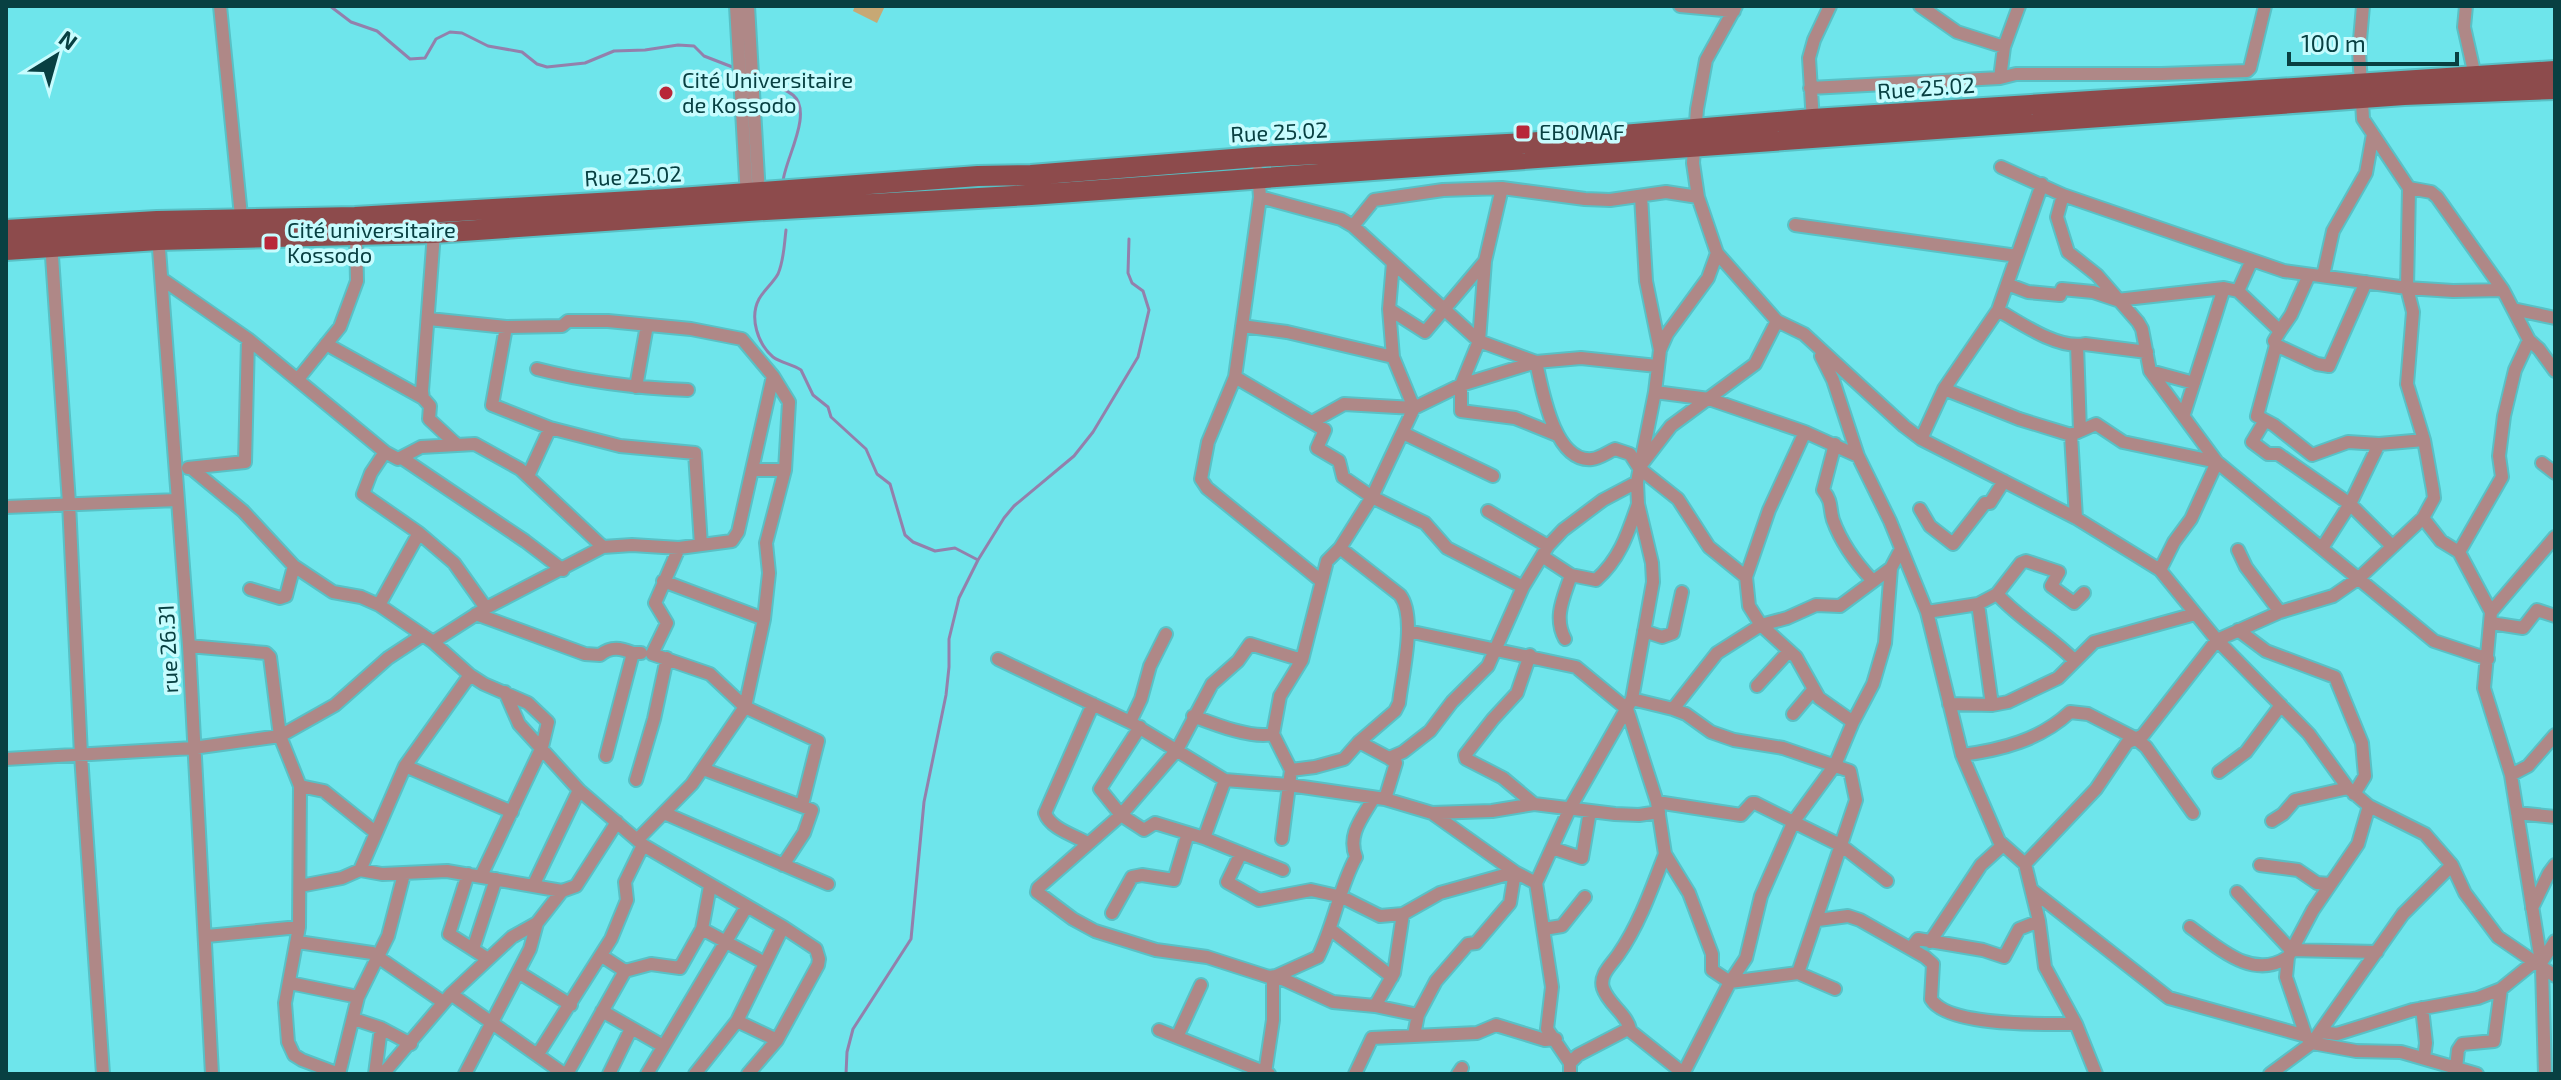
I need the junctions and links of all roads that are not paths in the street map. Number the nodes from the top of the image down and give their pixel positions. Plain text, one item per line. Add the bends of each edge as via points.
1 (220, 6) edge
2 (736, 6) edge
3 (748, 6) edge
4 (1680, 6) edge
5 (1830, 6) edge
6 (1920, 6) edge
7 (2265, 6) edge
8 (2363, 6) edge
9 (2466, 6) edge
10 (2016, 8) edge
11 (1735, 9) edge
12 (2004, 47) junction
13 (2555, 71) edge
14 (2475, 76) junction
15 (2000, 78) junction
16 (1810, 88) junction
17 (2555, 89) edge
18 (2361, 91) junction
19 (1814, 128) junction
20 (2373, 134) junction
21 (1695, 138) junction
22 (1258, 157) junction
23 (1443, 165) junction
24 (2001, 167) dead end
25 (2042, 184) junction
26 (1259, 188) junction
27 (1502, 188) junction
28 (2409, 188) junction
29 (1443, 190) junction
30 (2063, 195) junction
31 (1641, 196) junction
32 (1698, 197) junction
33 (753, 201) junction
34 (1795, 225) dead end
35 (1353, 226) junction
36 (242, 228) junction
37 (6, 230) edge
38 (157, 231) junction
39 (434, 233) junction
40 (356, 234) junction
41 (51, 237) junction
42 (6, 250) edge
43 (1717, 253) junction
44 (2017, 256) junction
45 (2252, 260) junction
46 (1485, 261) junction
47 (1393, 263) junction
48 (2309, 275) junction
49 (2323, 276) junction
50 (162, 279) junction
51 (2366, 282) junction
52 (2007, 284) junction
53 (2407, 288) junction
54 (2231, 290) junction
55 (2503, 290) junction
56 (2117, 300) junction
57 (1389, 309) junction
58 (1445, 309) junction
59 (2513, 309) junction
60 (1998, 310) junction
61 (2555, 318) edge
62 (429, 319) junction
63 (1777, 321) junction
64 (647, 325) junction
65 (1242, 326) junction
66 (506, 327) junction
67 (2280, 331) junction
68 (248, 339) junction
69 (2529, 340) junction
70 (1479, 341) junction
71 (326, 344) junction
72 (2077, 345) junction
73 (2276, 345) junction
74 (1816, 346) junction
75 (1660, 350) junction
76 (2147, 352) junction
77 (1393, 357) junction
78 (1536, 362) junction
79 (1657, 366) junction
80 (537, 369) dead end
81 (2150, 371) junction
82 (2555, 371) edge
83 (773, 376) junction
84 (1235, 377) junction
85 (298, 379) junction
86 (2194, 383) junction
87 (1461, 385) junction
88 (636, 387) junction
89 (1944, 389) junction
90 (688, 390) dead end
91 (1655, 392) junction
92 (423, 398) junction
93 (1709, 399) junction
94 (1414, 408) junction
95 (2184, 414) junction
96 (1312, 422) junction
97 (2264, 422) junction
98 (550, 428) junction
99 (1805, 432) junction
100 (1403, 433) junction
101 (2076, 433) junction
102 (1557, 435) junction
103 (1921, 439) junction
104 (2424, 440) junction
105 (456, 444) junction
106 (1835, 444) junction
107 (2379, 444) junction
108 (385, 452) junction
109 (1858, 456) junction
110 (402, 458) junction
111 (2217, 462) junction
112 (2542, 463) dead end
113 (191, 468) junction
114 (1639, 468) junction
115 (174, 469) junction
116 (752, 470) junction
117 (785, 470) junction
118 (2555, 473) edge
119 (528, 476) junction
120 (1493, 476) dead end
121 (2004, 481) junction
122 (1637, 482) junction
123 (1372, 497) junction
124 (177, 500) junction
125 (69, 503) junction
126 (1638, 504) junction
127 (2350, 504) junction
128 (6, 507) edge
129 (1920, 509) dead end
130 (1488, 511) dead end
131 (2076, 518) junction
132 (2423, 518) junction
133 (419, 533) junction
134 (2555, 537) edge
135 (701, 545) junction
136 (2392, 546) junction
137 (603, 547) junction
138 (679, 548) junction
139 (1340, 548) junction
140 (2322, 548) junction
141 (1901, 549) junction
142 (2238, 550) dead end
143 (1545, 551) junction
144 (2459, 552) junction
145 (294, 566) junction
146 (1891, 568) junction
147 (563, 570) junction
148 (2160, 570) junction
149 (1571, 575) junction
150 (1746, 577) junction
151 (2359, 578) junction
152 (1320, 580) junction
153 (1872, 580) junction
154 (663, 581) junction
155 (1523, 587) junction
156 (250, 589) dead end
157 (1682, 592) dead end
158 (2084, 593) dead end
159 (1997, 594) junction
160 (1978, 604) junction
161 (379, 605) junction
162 (481, 611) junction
163 (1927, 612) junction
164 (2280, 612) junction
165 (2195, 614) junction
166 (2555, 616) edge
167 (2491, 618) junction
168 (764, 619) junction
169 (1761, 625) junction
170 (2238, 630) junction
171 (1408, 631) junction
172 (1644, 631) junction
173 (1166, 634) dead end
174 (428, 639) junction
175 (1565, 639) dead end
176 (2217, 640) junction
177 (189, 646) junction
178 (1495, 648) junction
179 (1789, 651) junction
180 (633, 653) junction
181 (652, 654) junction
182 (1530, 655) junction
183 (667, 658) junction
184 (998, 659) dead end
185 (2488, 659) junction
186 (1302, 660) junction
187 (2075, 661) junction
188 (470, 675) junction
189 (1757, 686) dead end
190 (1814, 689) junction
191 (505, 692) junction
192 (1093, 704) junction
193 (1630, 704) junction
194 (1949, 704) junction
195 (1992, 705) junction
196 (2281, 705) junction
197 (745, 707) junction
198 (1673, 709) junction
199 (1793, 714) dead end
200 (1193, 716) junction
201 (1853, 722) junction
202 (1135, 725) junction
203 (1273, 734) junction
204 (2555, 735) edge
205 (280, 736) junction
206 (2135, 738) junction
207 (1359, 742) junction
208 (542, 747) junction
209 (193, 748) junction
210 (1177, 750) junction
211 (81, 755) junction
212 (1962, 755) junction
213 (606, 756) dead end
214 (1389, 758) junction
215 (6, 759) edge
216 (1835, 765) junction
217 (405, 766) junction
218 (703, 769) junction
219 (1291, 770) junction
220 (2219, 772) dead end
221 (2511, 775) junction
222 (636, 780) dead end
223 (1225, 780) junction
224 (1289, 785) junction
225 (300, 786) junction
226 (579, 790) junction
227 (2351, 791) junction
228 (1379, 799) junction
229 (1534, 804) junction
230 (802, 805) junction
231 (2369, 806) junction
232 (1658, 807) junction
233 (1570, 808) junction
234 (1590, 811) junction
235 (512, 812) junction
236 (664, 813) junction
237 (1432, 813) junction
238 (2193, 813) dead end
239 (2517, 813) junction
240 (1121, 815) junction
241 (2555, 817) edge
242 (1794, 821) junction
243 (2272, 821) dead end
244 (617, 822) junction
245 (375, 832) junction
246 (1188, 833) junction
247 (1204, 838) junction
248 (1282, 839) dead end
249 (640, 842) junction
250 (1088, 843) junction
251 (2003, 845) junction
252 (1842, 846) junction
253 (1552, 848) junction
254 (1241, 853) junction
255 (1665, 854) junction
256 (2025, 864) junction
257 (783, 865) junction
258 (2260, 865) dead end
259 (2452, 865) junction
260 (2555, 865) edge
261 (360, 870) junction
262 (1283, 870) dead end
263 (1515, 872) junction
264 (404, 874) junction
265 (474, 875) junction
266 (496, 879) junction
267 (1887, 881) dead end
268 (1536, 883) junction
269 (828, 884) dead end
270 (2330, 884) junction
271 (300, 886) junction
272 (533, 886) junction
273 (710, 886) junction
274 (2031, 890) junction
275 (562, 891) junction
276 (2237, 892) dead end
277 (1342, 897) junction
278 (1585, 897) dead end
279 (747, 906) junction
280 (2532, 908) junction
281 (1112, 913) dead end
282 (1403, 914) junction
283 (1818, 920) junction
284 (2039, 921) junction
285 (537, 923) junction
286 (299, 927) junction
287 (783, 927) junction
288 (2190, 927) dead end
289 (702, 929) junction
290 (1330, 929) junction
291 (1544, 929) junction
292 (207, 936) junction
293 (2555, 941) edge
294 (298, 942) junction
295 (726, 942) junction
296 (1930, 942) junction
297 (1911, 948) junction
298 (473, 949) junction
299 (2377, 952) junction
300 (2290, 954) junction
301 (602, 956) junction
302 (379, 957) junction
303 (488, 959) junction
304 (765, 963) junction
305 (2539, 965) junction
306 (625, 971) junction
307 (518, 972) junction
308 (1798, 973) junction
309 (2555, 976) edge
310 (1275, 977) junction
311 (1392, 977) junction
312 (1730, 982) junction
313 (290, 983) junction
314 (1201, 985) dead end
315 (1835, 989) dead end
316 (2501, 989) junction
317 (358, 997) junction
318 (447, 998) junction
319 (571, 1005) junction
320 (1375, 1006) junction
321 (2422, 1008) junction
322 (602, 1011) junction
323 (1418, 1015) junction
324 (354, 1019) junction
325 (737, 1021) junction
326 (491, 1023) junction
327 (2076, 1024) junction
328 (381, 1028) junction
329 (631, 1029) junction
330 (1630, 1029) junction
331 (1159, 1030) dead end
332 (2321, 1032) junction
333 (1414, 1035) junction
334 (1177, 1037) junction
335 (1556, 1039) junction
336 (2309, 1039) junction
337 (777, 1040) junction
338 (411, 1044) junction
339 (663, 1046) junction
340 (538, 1054) junction
341 (2424, 1058) junction
342 (1570, 1069) edge
343 (2467, 1072) edge
344 (1267, 1073) edge
345 (103, 1074) edge
346 (212, 1074) edge
347 (339, 1074) edge
348 (375, 1074) edge
349 (383, 1074) edge
350 (465, 1074) edge
351 (565, 1074) edge
352 (609, 1074) edge
353 (647, 1074) edge
354 (695, 1074) edge
355 (748, 1074) edge
356 (1355, 1074) edge
357 (1683, 1074) edge
358 (2096, 1074) edge
359 (2270, 1074) edge
360 (2545, 1074) edge

1 - 36 street
2 - 33 street
3 - 33 street
4 - 11 street
5 - 16 street via 1810,51
6 - 12 street via 1957,32
7 - 15 street via 2247,71
8 - 18 street
9 - 14 street via 2464,27
10 - 12 street
11 - 21 street via 1706,60
12 - 15 street
13 - 14 main road
14 - 18 main road
15 - 16 street
16 - 19 street
17 - 18 main road
18 - 19 main road
18 - 20 street via 2363,119
19 - 21 main road
20 - 28 street
20 - 49 street via 2366,173 2333,231
21 - 22 main road, Rue 25.02
21 - 23 main road
21 - 32 street
22 - 26 street
22 - 33 main road, Rue 25.02
23 - 26 main road
23 - 29 street
24 - 25 street
25 - 30 street
25 - 44 street
26 - 33 main road
26 - 35 street
26 - 65 street
27 - 29 street
27 - 31 street via 1585,199
27 - 46 street
28 - 53 street
28 - 55 street via 2437,197
29 - 35 street via 1374,200
30 - 45 street
30 - 56 street via 2057,217 2068,252
31 - 32 street via 1673,192
31 - 75 street via 1646,281
32 - 43 street
33 - 36 main road, Rue 25.02 via 355,217
33 - 39 main road
34 - 44 street
35 - 47 street
36 - 38 main road
36 - 40 main road
37 - 41 main road
38 - 41 main road
38 - 50 street, rue 26.31
39 - 40 main road
39 - 62 street
40 - 71 street via 357,281 340,327
41 - 42 main road
41 - 125 street
43 - 63 street
43 - 75 street via 1708,278
44 - 52 street
45 - 48 street
45 - 54 street
46 - 58 street
46 - 70 street
47 - 57 street
47 - 58 street
48 - 49 street
48 - 67 street
49 - 51 street
50 - 68 street
50 - 115 street, rue 26.31
51 - 53 street
51 - 73 street via 2329,366
52 - 56 street via 2028,292 2060,295 2062,289
52 - 60 street
53 - 55 street
53 - 104 street via 2413,312 2407,384
54 - 56 street
54 - 67 street
54 - 86 street
55 - 59 street
56 - 76 street via 2142,329
57 - 58 street via 1423,332
57 - 77 street
58 - 70 street
59 - 61 street
59 - 69 street
60 - 72 street via 2040,335
60 - 89 street
62 - 66 street
62 - 92 street
63 - 74 street
63 - 93 street via 1755,364
64 - 66 street via 578,320 562,326
64 - 83 street via 742,339
64 - 88 street
65 - 77 street
65 - 84 street
66 - 98 street via 492,405
67 - 73 street
68 - 85 street
68 - 113 street via 245,462
69 - 82 street
69 - 144 street via 2504,416 2502,477
70 - 78 street
70 - 87 street
71 - 85 street
71 - 92 street
72 - 76 street
72 - 101 street
73 - 97 street via 2257,416
74 - 103 street
74 - 109 street
75 - 79 street
76 - 81 street
77 - 94 street
78 - 79 street via 1581,358
78 - 87 street
78 - 102 street
79 - 91 street
80 - 88 street
81 - 86 street
81 - 95 street
83 - 116 street
83 - 117 street via 789,402
84 - 96 street
84 - 152 street via 1208,442 1202,483
85 - 108 street
86 - 95 street
87 - 94 street
87 - 102 street via 1461,411 1515,418
88 - 90 street
89 - 101 street via 2019,419
89 - 103 street
91 - 93 street
91 - 114 street
92 - 105 street via 430,406 429,419
93 - 99 street
93 - 114 street via 1671,426
94 - 96 street via 1344,404
94 - 100 street
95 - 111 street
96 - 123 street via 1325,430 1317,448 1339,461 1343,477
97 - 107 street via 2312,455 2348,442
97 - 127 street via 2252,442
98 - 119 street
98 - 135 street via 620,446 695,453
99 - 106 street
99 - 150 street
100 - 120 street
100 - 123 street
101 - 111 street via 2096,424 2123,442
101 - 131 street
102 - 114 street via 1579,457 1592,459 1615,449 1630,454
103 - 121 street
104 - 107 street
104 - 132 street via 2434,498
105 - 110 street via 421,447
105 - 119 street via 475,444
106 - 109 street
106 - 153 street via 1823,490 1855,562
107 - 127 street
108 - 110 street
108 - 133 street via 363,494
109 - 141 street
110 - 147 street
111 - 140 street
111 - 148 street
112 - 118 street
113 - 115 street
113 - 145 street via 243,511
114 - 122 street
114 - 150 street via 1678,499 1707,544
115 - 124 street, rue 26.31
116 - 117 street
116 - 135 street via 732,541
117 - 168 street via 766,543
119 - 137 street
121 - 129 street via 1953,544 1930,526
121 - 131 street
122 - 126 street
122 - 143 street via 1603,500
123 - 139 street
123 - 155 street via 1425,523 1447,548
124 - 125 street
124 - 177 street, rue 26.31
125 - 128 street
125 - 211 street
126 - 149 street via 1623,546 1599,578
126 - 172 street via 1653,572
127 - 136 street
127 - 140 street
130 - 143 street
131 - 148 street
132 - 136 street
132 - 144 street via 2441,541
133 - 161 street
133 - 162 street via 460,570
134 - 167 street
135 - 138 street
136 - 151 street
137 - 138 street
137 - 147 street
138 - 154 street
139 - 152 street via 1327,561
139 - 171 street via 1400,595 1409,613
140 - 151 street
141 - 146 street
141 - 163 street
142 - 164 street
143 - 149 street
143 - 155 street
144 - 167 street
145 - 156 street via 286,596
145 - 161 street via 333,592
146 - 153 street
146 - 201 street via 1884,651
147 - 162 street
148 - 165 street
149 - 175 street via 1559,610
150 - 169 street via 1749,606
151 - 164 street via 2327,599
151 - 185 street via 2434,641
152 - 186 street
153 - 169 street via 1840,606 1816,605
154 - 168 street
154 - 181 street via 654,604 667,623
155 - 178 street
157 - 172 street via 1673,633 1662,637
158 - 159 street via 2074,603 2051,586 2059,572 2026,561
159 - 160 street
159 - 187 street
160 - 163 street
160 - 195 street
161 - 174 street
162 - 174 street
162 - 180 street via 585,654 619,648
163 - 194 street
164 - 170 street
165 - 176 street
165 - 187 street via 2094,642
166 - 167 street via 2537,610 2523,628
167 - 185 street
168 - 197 street
169 - 179 street
169 - 198 street via 1717,653
170 - 176 street
170 - 227 street via 2266,651 2335,677 2362,743 2365,776
171 - 178 street
171 - 207 street via 1398,707
172 - 193 street
173 - 202 street via 1150,666
174 - 188 street
174 - 205 street via 388,658 335,705
176 - 196 street
176 - 206 street via 2143,735
177 - 205 street via 269,655
177 - 209 street, rue 26.31
178 - 182 street
178 - 214 street via 1488,666 1430,731
179 - 189 street
179 - 190 street
180 - 181 street
180 - 213 street
181 - 183 street
182 - 193 street via 1579,668
182 - 229 street via 1517,693 1465,757 1503,778
183 - 197 street via 710,674
183 - 222 street
184 - 192 street
185 - 221 street via 2484,693
186 - 200 street via 1250,644 1212,684
186 - 203 street via 1280,696
187 - 195 street via 2058,678
188 - 191 street
188 - 217 street
190 - 199 street
190 - 201 street
191 - 208 street via 519,724
191 - 208 street via 534,707 548,722
192 - 202 street
192 - 250 street via 1045,813 1055,826
193 - 198 street
193 - 232 street
193 - 233 street
194 - 195 street
194 - 212 street
196 - 220 street via 2246,752
196 - 227 street
197 - 218 street
197 - 230 street via 818,741
198 - 216 street via 1734,740 1783,748
200 - 203 street via 1228,730
200 - 210 street
201 - 216 street
202 - 210 street
202 - 240 street via 1100,789
203 - 219 street
204 - 221 street via 2528,766
205 - 209 street
205 - 225 street
206 - 212 street via 2088,714 2070,712 2017,743
206 - 238 street
206 - 256 street via 2096,789
207 - 214 street
207 - 219 street via 1344,759
208 - 226 street
208 - 235 street
209 - 211 street
209 - 292 street, rue 26.31
210 - 223 street
210 - 240 street
211 - 215 street
211 - 345 street
212 - 251 street
214 - 228 street via 1396,763
216 - 242 street
216 - 252 street via 1850,771 1856,800
217 - 235 street
217 - 245 street
218 - 230 street
218 - 236 street
219 - 224 street
221 - 239 street
223 - 224 street
223 - 247 street
224 - 228 street
224 - 248 street
225 - 245 street via 324,791
225 - 271 street
226 - 244 street
226 - 272 street
227 - 231 street
227 - 243 street via 2295,800
228 - 237 street
228 - 277 street via 1355,830 1356,857
229 - 233 street
229 - 237 street
230 - 257 street via 813,811
231 - 259 street via 2417,828
231 - 270 street via 2358,844
232 - 234 street via 1626,815
232 - 242 street via 1741,815 1755,803
232 - 255 street
233 - 234 street
233 - 253 street
234 - 253 street via 1582,858
235 - 265 street
236 - 249 street
236 - 257 street
237 - 263 street
239 - 241 street
239 - 280 street
240 - 246 street via 1144,830 1155,823
240 - 250 street
242 - 252 street
242 - 312 street via 1761,896 1746,958
244 - 249 street
244 - 275 street via 576,886
245 - 261 street
246 - 247 street
246 - 281 street via 1174,880 1132,877
247 - 254 street
249 - 273 street
249 - 301 street via 625,882 627,900
250 - 310 street via 1038,888 1073,919 1156,950 1207,957
251 - 256 street
251 - 296 street via 1981,865
252 - 267 street
252 - 283 street
253 - 268 street
254 - 262 street
254 - 277 street via 1227,882 1259,900 1311,890
255 - 312 street via 1689,893 1712,954 1712,970
255 - 330 street via 1625,945 1603,976 1607,995
256 - 274 street
257 - 269 street
258 - 270 street via 2298,870 2317,883
259 - 299 street via 2403,914
259 - 305 street via 2465,893 2498,937
260 - 280 street
261 - 264 street
261 - 271 street
263 - 268 street
263 - 282 street via 1440,893
263 - 323 street via 1510,903 1436,981
264 - 265 street
264 - 302 street
265 - 266 street
265 - 298 street via 449,934
266 - 272 street
266 - 298 street
268 - 291 street
270 - 300 street
271 - 286 street
272 - 275 street
273 - 279 street
273 - 289 street
274 - 284 street
274 - 336 street via 2169,998
275 - 285 street
276 - 300 street
277 - 282 street via 1380,916
277 - 290 street
278 - 291 street via 1562,926
279 - 287 street
279 - 295 street
280 - 305 street
282 - 311 street
283 - 297 street via 1848,916
283 - 308 street
284 - 296 street via 2019,929 2004,957
284 - 327 street via 2045,967
285 - 303 street
285 - 307 street
286 - 292 street
286 - 294 street
287 - 304 street
287 - 337 street via 816,949 819,959
288 - 300 street via 2253,966 2274,967
289 - 295 street
289 - 306 street via 680,968 651,964
290 - 310 street via 1318,957
290 - 311 street
291 - 335 street via 1552,987 1547,1029
292 - 346 street, rue 26.31
293 - 305 street
294 - 302 street via 360,949
294 - 313 street
295 - 304 street
295 - 339 street
296 - 297 street via 1918,939
297 - 327 street via 1933,964 1931,999 1938,1007 1985,1020
298 - 303 street
299 - 300 street
299 - 332 street
300 - 336 street via 2286,977
301 - 306 street
301 - 319 street
302 - 317 street
302 - 318 street
303 - 318 street
304 - 325 street
305 - 309 street
305 - 316 street
305 - 360 street
306 - 322 street
307 - 319 street
307 - 326 street
308 - 312 street
308 - 315 street
310 - 320 street via 1333,1002
310 - 344 street
311 - 320 street
312 - 357 street
313 - 317 street
313 - 347 street via 285,1003 294,1055
314 - 334 street
316 - 321 street
316 - 343 street via 2494,1041 2462,1044 2458,1050
317 - 324 street
318 - 326 street
318 - 338 street
319 - 340 street
320 - 323 street
321 - 332 street via 2337,1034
321 - 341 street
322 - 329 street
322 - 351 street
323 - 333 street
324 - 328 street
324 - 347 street
325 - 337 street
325 - 354 street
326 - 340 street
326 - 350 street
327 - 358 street
328 - 338 street
328 - 348 street
329 - 339 street
329 - 352 street
330 - 342 street via 1581,1054
330 - 357 street
331 - 334 street
332 - 336 street
333 - 335 street via 1477,1033 1496,1025
333 - 356 street via 1372,1038
334 - 344 street
335 - 342 street
336 - 341 street via 2356,1051
336 - 359 street
337 - 355 street
338 - 349 street
339 - 353 street
340 - 351 street
341 - 343 street

